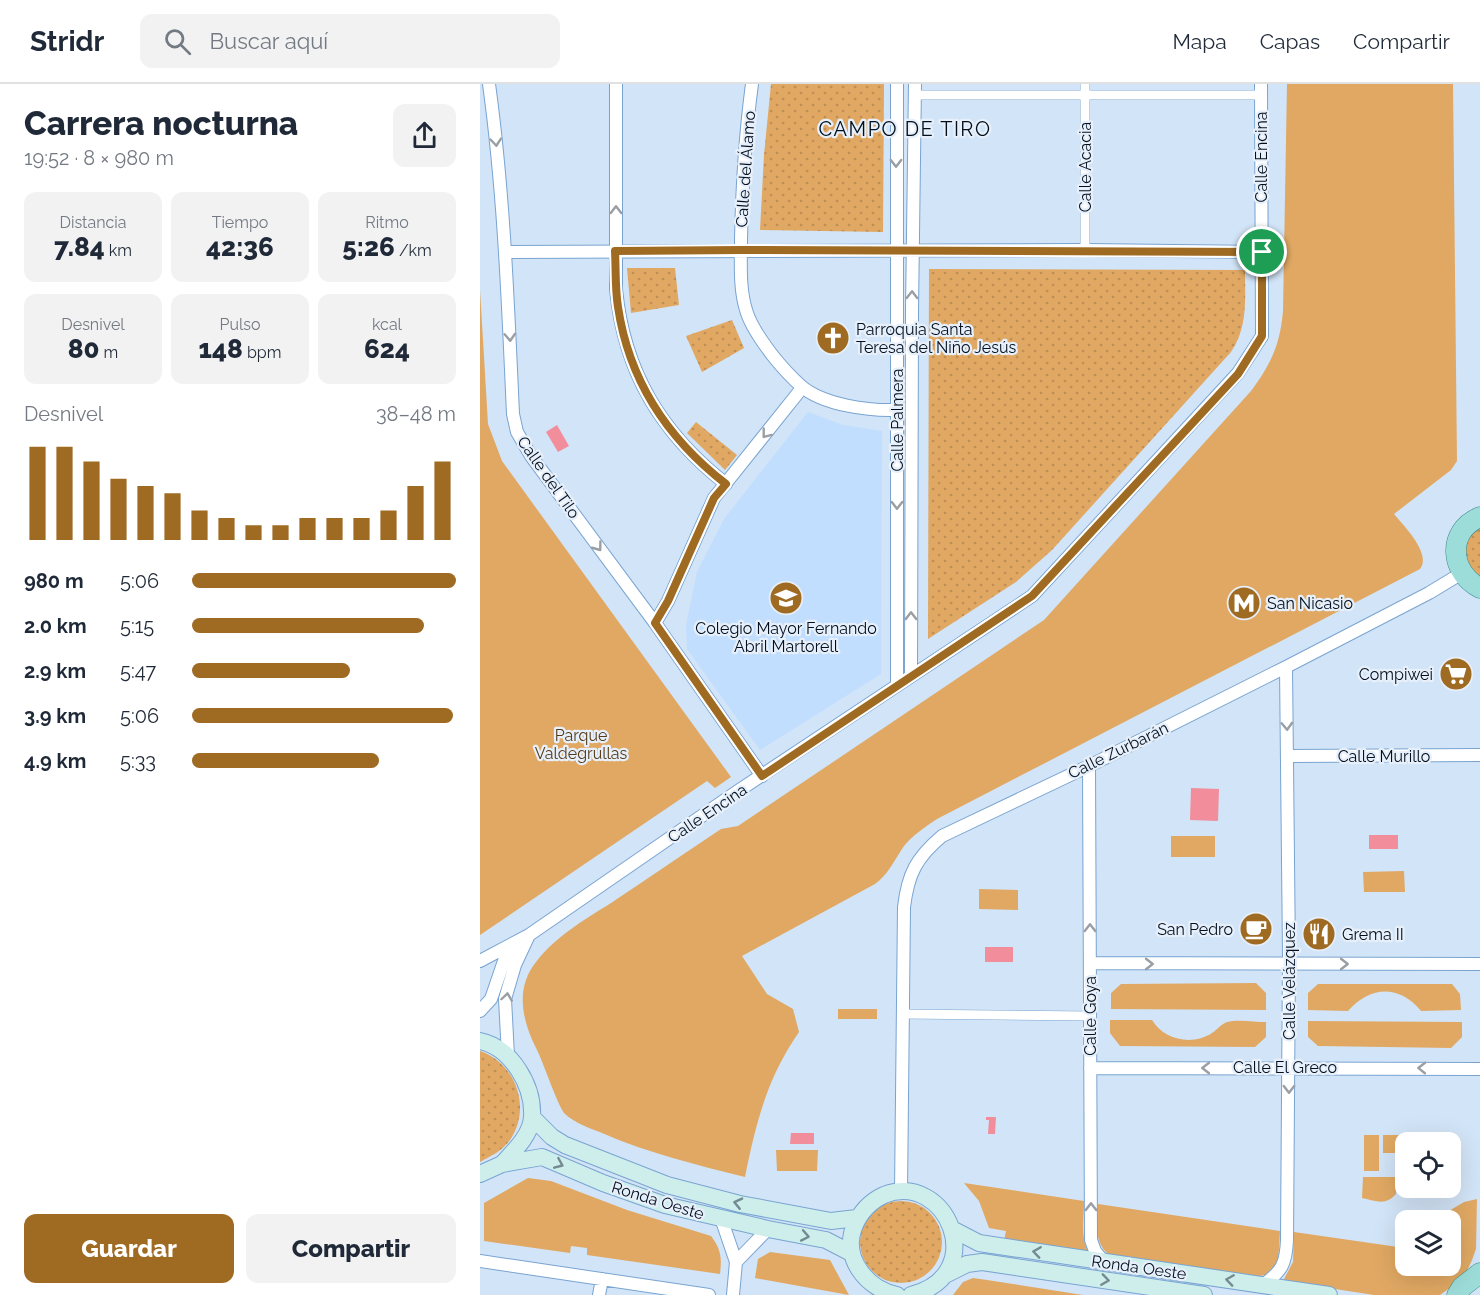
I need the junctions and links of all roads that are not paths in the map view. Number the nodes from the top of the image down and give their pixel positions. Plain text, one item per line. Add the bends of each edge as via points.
1 (489, 84) edge
2 (616, 84) edge
3 (752, 84) edge
4 (897, 84) edge
5 (915, 89) edge
6 (1085, 89) edge
7 (1261, 89) edge
8 (741, 250) junction
9 (1086, 250) junction
10 (615, 251) junction
11 (896, 251) junction
12 (913, 251) junction
13 (505, 252) junction
14 (1262, 252) junction
15 (802, 388) junction
16 (897, 410) junction
17 (726, 484) junction
18 (1478, 514) edge
19 (1471, 582) edge
20 (1480, 603) edge
21 (655, 623) junction
22 (1286, 667) junction
23 (911, 675) junction
24 (897, 685) junction
25 (1480, 755) edge
26 (1288, 756) junction
27 (1089, 766) junction
28 (762, 776) junction
29 (529, 935) junction
30 (480, 962) edge
31 (1091, 963) junction
32 (1289, 964) junction
33 (1480, 964) edge
34 (480, 1011) edge
35 (903, 1014) junction
36 (1090, 1016) junction
37 (480, 1041) edge
38 (508, 1056) junction
39 (1289, 1067) junction
40 (1090, 1068) junction
41 (1480, 1069) edge
42 (533, 1118) junction
43 (502, 1164) junction
44 (480, 1174) edge
45 (901, 1192) junction
46 (721, 1218) junction
47 (857, 1218) junction
48 (768, 1229) junction
49 (952, 1229) junction
50 (851, 1253) junction
51 (480, 1261) edge
52 (736, 1262) junction
53 (1104, 1262) junction
54 (1479, 1270) edge
55 (602, 1278) junction
56 (936, 1285) edge
57 (1263, 1285) junction
58 (875, 1290) edge
59 (599, 1295) edge
60 (709, 1295) edge
61 (733, 1295) edge
62 (897, 1295) edge
63 (911, 1295) edge
64 (1204, 1295) edge
65 (1329, 1295) edge
66 (1457, 1295) edge

1 -> 13 street, Calle del Tilo
10 -> 2 street
3 - 8 street, Calle del Álamo
4 -> 11 street, Calle Palmera
5 - 6 street
5 - 12 street, Calle Palmera
6 - 7 street
6 - 9 street, Calle Acacia
7 - 14 street, Calle Encina
8 - 10 street
8 - 11 street
8 - 15 street, Calle del Álamo via 747,313 767,348
9 - 12 street
9 - 14 street
10 - 13 street
10 - 17 street via 618,307 639,379 682,446
11 - 12 street
11 - 16 street, Calle Palmera
23 -> 12 street, Calle Palmera
13 -> 21 street, Calle del Tilo via 517,432
14 - 23 street, Calle Encina via 1262,336 1238,374 1032,596
15 - 16 street, Calle del Álamo via 846,406
15 -> 17 street
16 -> 24 street, Calle Palmera
17 - 21 street via 714,498
18 - 19 main road via 1458,538 1456,550 1457,562
19 - 20 main road
19 - 22 street, Calle Zurbarán via 1440,587
21 - 28 street, Calle del Tilo
22 -> 26 street, Calle Velázquez
22 - 27 street, Calle Zurbarán
23 - 24 street, Calle Encina
24 - 28 street, Calle Encina
25 - 26 street, Calle Murillo
26 - 32 street, Calle Velázquez
31 -> 27 street, Calle Goya
27 - 35 street, Calle Zurbarán via 942,836 926,850 907,884
28 - 29 street, Calle Encina
29 - 30 street, Calle Encina
29 - 34 street via 505,958 491,999
38 -> 29 street via 505,999
31 -> 32 street
31 - 36 street, Calle Goya
32 -> 33 street
32 - 39 street, Calle Velázquez
35 - 36 street
35 - 45 street, Calle Zurbarán
36 - 40 street, Calle Goya
37 - 38 main road
38 - 42 main road via 525,1079
39 -> 40 street, Calle El Greco
41 -> 39 street, Calle El Greco
39 -> 57 street, Calle Velázquez via 1287,1253 1279,1273
53 -> 40 street, Calle Goya via 1091,1240
42 - 43 main road, Ronda Oeste via 522,1142
47 -> 42 main road, Ronda Oeste via 812,1218 667,1185 565,1145
43 - 44 main road, Ronda Oeste
43 -> 46 main road, Ronda Oeste via 542,1157 665,1205
45 - 47 main road via 876,1199
45 - 49 main road via 920,1195 938,1205
46 - 48 main road, Ronda Oeste
46 - 52 street
47 - 50 main road via 851,1235
48 -> 50 main road, Ronda Oeste via 826,1240
48 - 52 street
53 -> 49 main road, Ronda Oeste via 979,1243
49 - 56 main road via 953,1258
50 - 58 main road
51 - 55 street
52 - 61 street
57 -> 53 main road, Ronda Oeste
54 - 66 main road
55 - 59 street
55 - 60 street
56 - 63 main road, Ronda Oeste
56 -> 64 main road, Ronda Oeste via 967,1264 982,1262
57 - 65 main road, Ronda Oeste
58 - 62 main road

